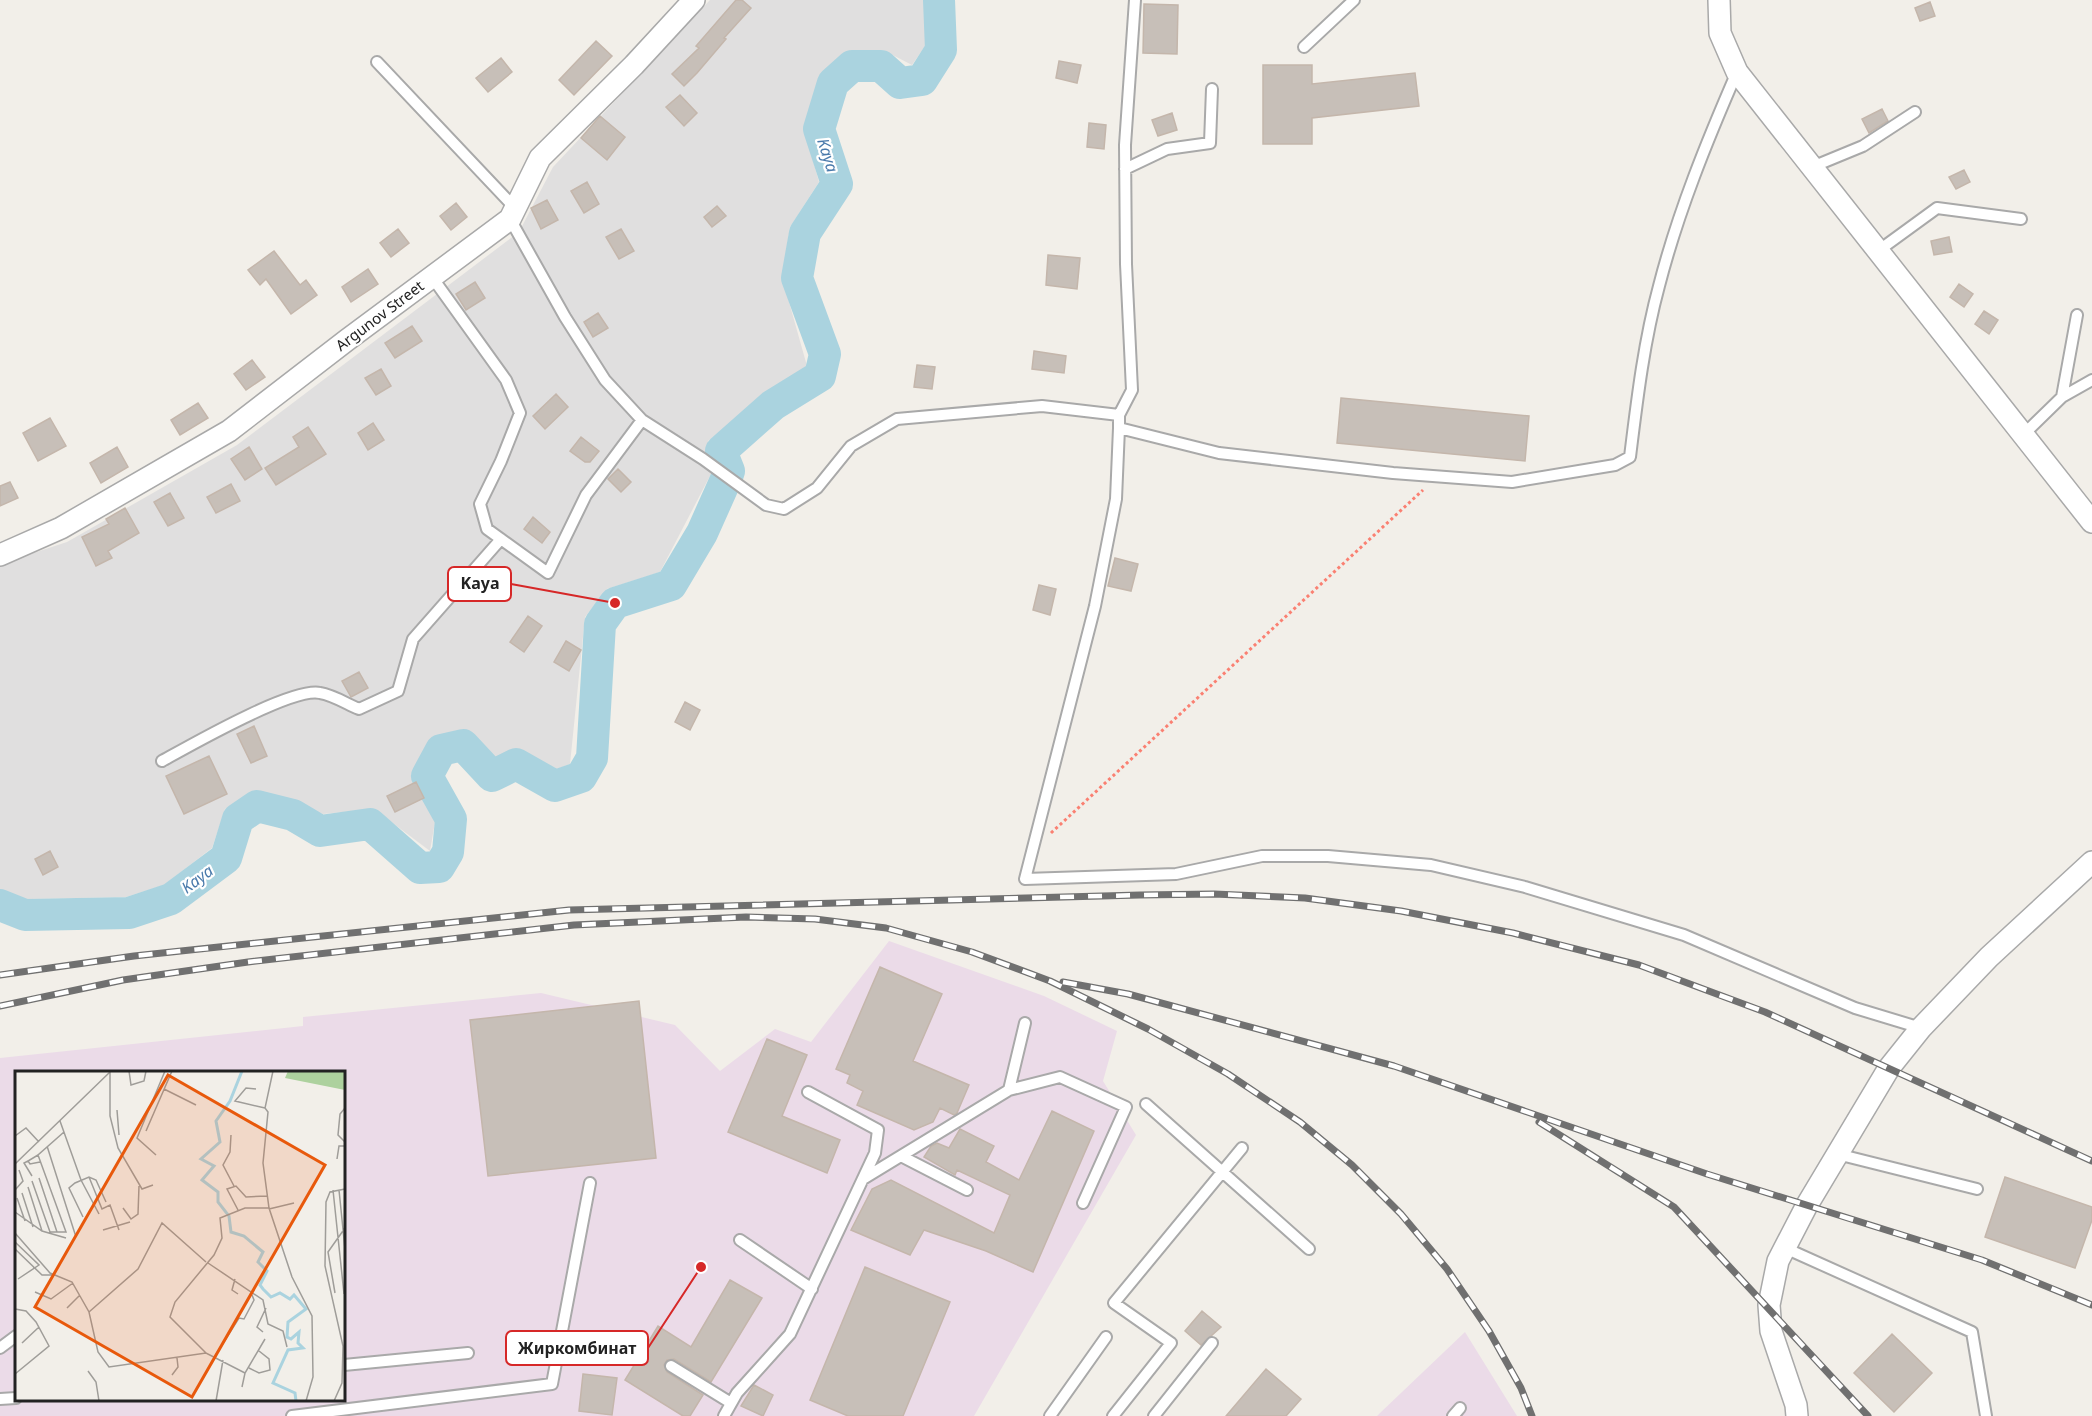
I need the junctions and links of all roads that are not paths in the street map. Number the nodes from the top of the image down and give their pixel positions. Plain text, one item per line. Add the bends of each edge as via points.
1 (694, 0) edge
2 (1135, 0) edge
3 (1354, 0) edge
4 (1706, 0) edge
5 (1719, 0) edge
6 (1304, 47) dead end
7 (377, 62) dead end
8 (1737, 72) junction
9 (1212, 89) dead end
10 (1915, 112) dead end
11 (1812, 167) junction
12 (1125, 169) junction
13 (512, 214) junction
14 (2021, 219) dead end
15 (1878, 251) junction
16 (432, 277) junction
17 (2077, 315) dead end
18 (2092, 380) edge
19 (2062, 397) junction
20 (1119, 415) junction
21 (642, 420) junction
22 (1119, 428) junction
23 (2023, 435) junction
24 (2092, 522) edge
25 (501, 539) junction
26 (0, 555) edge
27 (162, 761) dead end
28 (2092, 862) edge
29 (1025, 1023) dead end
30 (1921, 1028) junction
31 (1009, 1090) junction
32 (808, 1092) dead end
33 (1146, 1104) dead end
34 (1242, 1148) dead end
35 (1837, 1154) junction
36 (901, 1156) junction
37 (1222, 1172) junction
38 (863, 1179) junction
39 (590, 1183) dead end
40 (1977, 1189) dead end
41 (967, 1190) dead end
42 (1083, 1203) dead end
43 (740, 1240) dead end
44 (1785, 1248) junction
45 (1309, 1249) dead end
46 (812, 1288) junction
47 (15, 1337) edge
48 (1106, 1337) dead end
49 (1212, 1343) dead end
50 (0, 1348) edge
51 (468, 1353) dead end
52 (345, 1365) edge
53 (671, 1366) dead end
54 (15, 1398) edge
55 (0, 1399) edge
56 (731, 1403) junction
57 (1798, 1412) edge
58 (292, 1416) edge
59 (724, 1416) edge
60 (1050, 1416) edge
61 (1113, 1416) edge
62 (1154, 1416) edge
63 (1986, 1416) edge

1 - 13 street, Argunov Street via 540,158
2 - 12 lane
3 - 6 lane
4 - 5 lane
5 - 8 street via 1720,33
7 - 13 lane
8 - 11 street
8 - 22 lane via 1702,151 1658,286 1630,457 1615,465 1512,482 1219,453
9 - 12 lane via 1210,143 1167,149
10 - 11 lane via 1863,146
11 - 15 street
12 - 20 lane via 1132,390
13 - 16 street, Argunov Street
13 - 21 lane via 565,317 605,380
14 - 15 lane via 1937,208
15 - 23 street
16 - 25 lane via 506,380 520,413 480,504 488,529
16 - 26 street, Argunov Street via 229,432 61,528
17 - 19 lane
18 - 19 lane
19 - 23 lane
20 - 21 lane via 1042,406 897,418 851,446 817,488 784,509 766,505
20 - 22 lane
21 - 25 lane via 586,495 548,573
22 - 30 lane via 1116,499 1095,606 1025,879 1176,874 1262,856 1329,856 1431,865 1526,887 1684,935 1855,1008
23 - 24 street
25 - 27 lane via 412,639 398,691 359,709 319,692 285,699
28 - 30 street via 1989,957
29 - 31 lane
30 - 35 street via 1889,1068
31 - 36 lane
31 - 42 lane via 1060,1077 1126,1107
32 - 38 lane via 878,1130 875,1153
33 - 37 lane
34 - 37 lane
35 - 40 lane
35 - 44 street
36 - 38 lane
36 - 41 lane
37 - 45 lane
37 - 61 lane via 1114,1303 1172,1343
38 - 46 lane
39 - 58 lane via 552,1384
43 - 46 lane
44 - 57 street via 1768,1305 1771,1331
44 - 63 lane via 1972,1332
46 - 56 lane via 790,1334
47 - 50 lane
48 - 60 lane
49 - 62 lane
51 - 52 lane
53 - 56 lane
54 - 55 lane
56 - 59 lane

